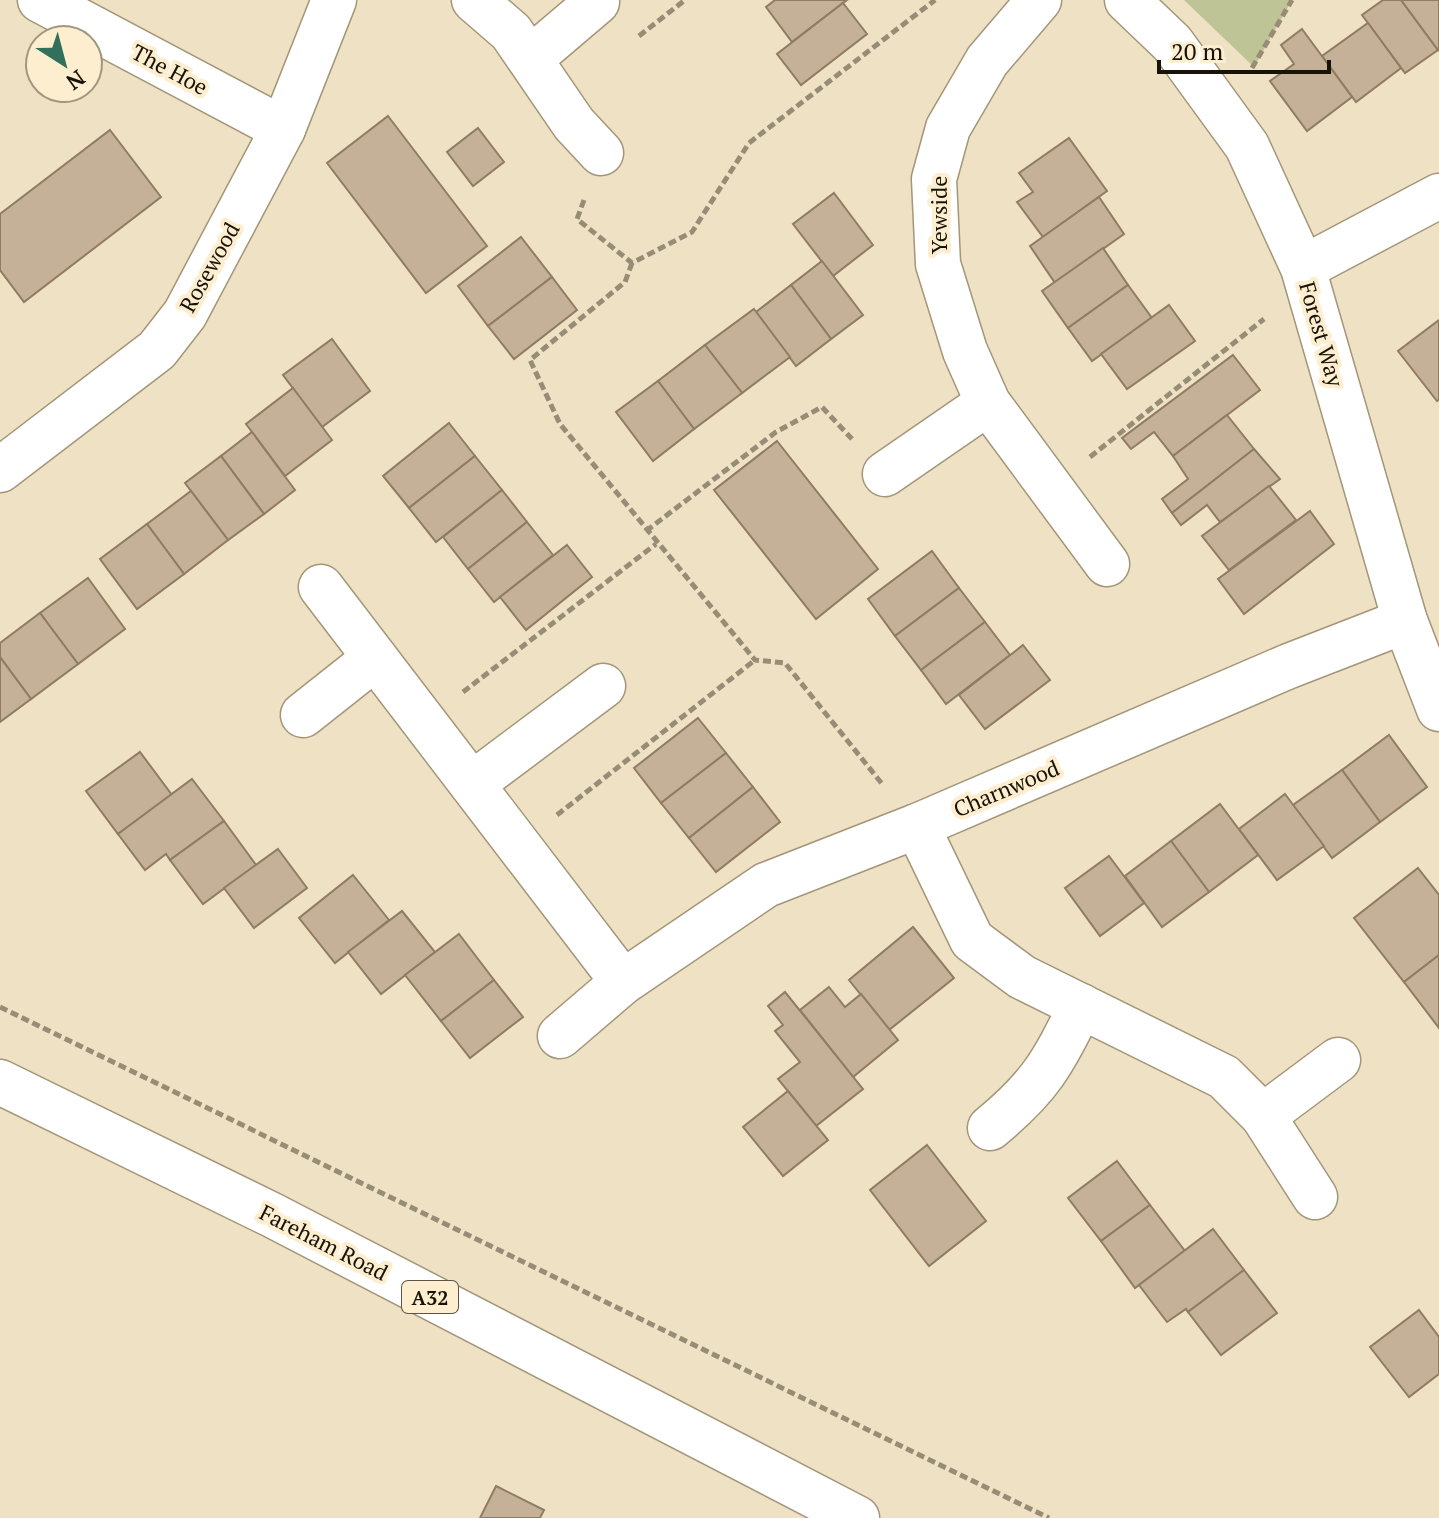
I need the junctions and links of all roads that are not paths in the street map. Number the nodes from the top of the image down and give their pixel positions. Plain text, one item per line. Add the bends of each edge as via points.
1 (334, 0) edge
2 (474, 0) edge
3 (1039, 0) edge
4 (1127, 0) edge
5 (597, 2) edge
6 (53, 3) edge
7 (530, 59) junction
8 (283, 129) junction
9 (601, 153) road end
10 (1439, 196) edge
11 (1303, 268) junction
12 (988, 403) junction
13 (0, 470) edge
14 (885, 474) road end
15 (1107, 564) dead end
16 (321, 587) dead end
17 (1405, 621) junction
18 (375, 658) junction
19 (603, 686) dead end
20 (1439, 709) edge
21 (303, 715) dead end
22 (472, 784) junction
23 (917, 826) junction
24 (623, 982) junction
25 (1081, 1006) junction
26 (560, 1036) dead end
27 (1338, 1060) dead end
28 (0, 1082) edge
29 (1263, 1116) junction
30 (990, 1128) dead end
31 (1315, 1197) dead end
32 (857, 1518) edge

1 - 8 street, Rosewood
2 - 7 street via 511,32
3 - 12 street, Yewside via 987,61 948,128 934,179 938,264 965,351
4 - 11 street, Forest Way via 1172,43 1247,146
5 - 7 street
6 - 8 street, The Hoe
7 - 9 street via 574,124
8 - 13 street, Rosewood via 185,314 157,350
10 - 11 street
11 - 17 street, Forest Way
12 - 14 street
12 - 15 street, Yewside
16 - 18 street
17 - 20 street, Forest Way
17 - 23 street, Charnwood
18 - 21 street
18 - 22 street
19 - 22 street
22 - 24 street
23 - 24 street, Charnwood via 766,885
23 - 25 street via 972,940 1022,977
24 - 26 street, Charnwood
25 - 29 street via 1224,1077
25 - 30 street via 1048,1071
27 - 29 street
28 - 32 street, Fareham Road / A32 via 272,1215
29 - 31 street

